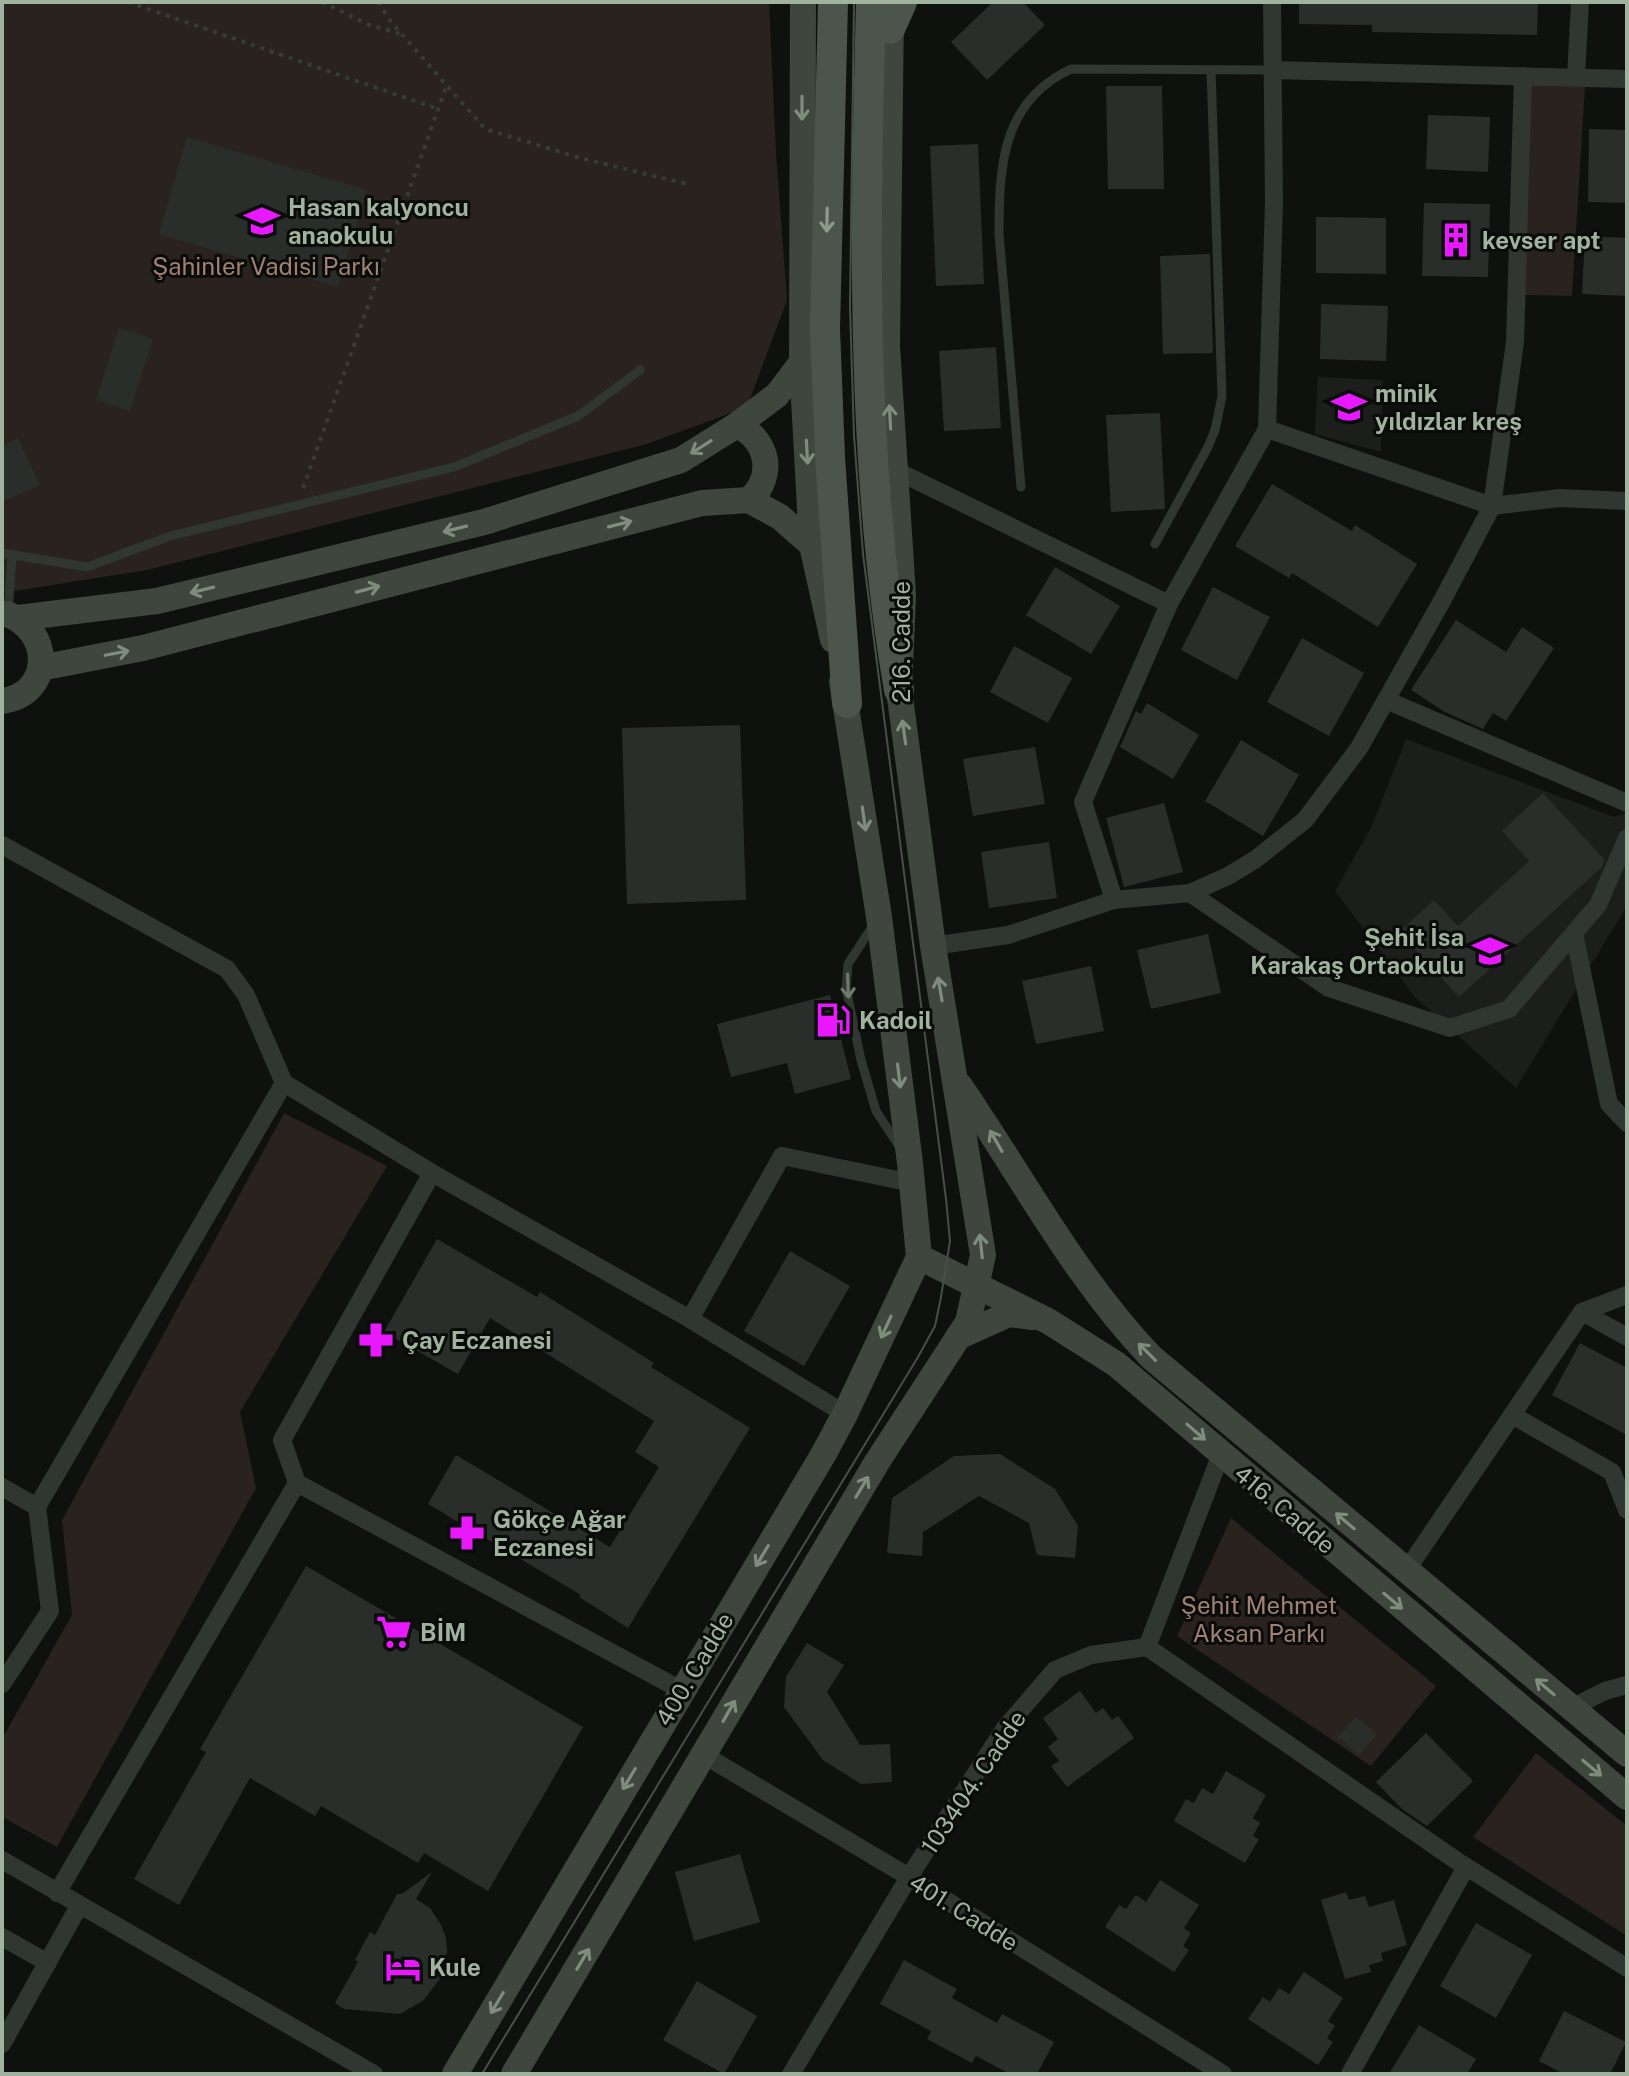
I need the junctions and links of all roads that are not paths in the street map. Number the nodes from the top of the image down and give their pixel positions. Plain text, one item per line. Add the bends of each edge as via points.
1 (788, 2) edge
2 (803, 2) edge
3 (833, 2) edge
4 (871, 2) edge
5 (1272, 2) edge
6 (1580, 2) edge
7 (894, 11) edge
8 (802, 49) junction
9 (1211, 70) junction
10 (1273, 70) junction
11 (1523, 76) junction
12 (1576, 77) junction
13 (1627, 79) edge
14 (802, 362) junction
15 (640, 370) dead end
16 (737, 425) junction
17 (1267, 429) junction
18 (893, 469) junction
19 (1021, 487) dead end
20 (749, 500) junction
21 (1627, 501) edge
22 (1492, 506) junction
23 (1155, 544) dead end
24 (812, 545) junction
25 (7, 554) edge
26 (1169, 604) junction
27 (9, 615) edge
28 (40, 668) junction
29 (899, 690) junction
30 (1386, 700) junction
31 (847, 703) junction
32 (4, 704) edge
33 (1627, 803) edge
34 (1627, 838) edge
35 (2, 845) edge
36 (1190, 893) junction
37 (1114, 900) junction
38 (879, 917) junction
39 (1574, 933) junction
40 (933, 946) junction
41 (955, 1077) junction
42 (284, 1083) junction
43 (1627, 1123) edge
44 (432, 1173) junction
45 (911, 1173) junction
46 (919, 1257) junction
47 (976, 1286) junction
48 (1627, 1295) edge
49 (1582, 1312) junction
50 (690, 1319) junction
51 (1048, 1321) junction
52 (963, 1330) junction
53 (1627, 1337) edge
54 (845, 1414) junction
55 (1512, 1415) junction
56 (1221, 1454) junction
57 (297, 1483) junction
58 (2, 1487) edge
59 (37, 1507) junction
60 (1627, 1510) edge
61 (1406, 1571) junction
62 (1147, 1647) junction
63 (2, 1684) edge
64 (1627, 1685) edge
65 (681, 1690) junction
66 (1571, 1708) junction
67 (1627, 1754) edge
68 (704, 1755) junction
69 (1627, 1797) edge
70 (2, 1860) edge
71 (1466, 1867) junction
72 (909, 1877) junction
73 (57, 1893) junction
74 (79, 1906) junction
75 (2, 1937) edge
76 (48, 1963) junction
77 (1627, 1968) edge
78 (2, 2044) edge
79 (374, 2074) edge
80 (455, 2074) edge
81 (514, 2074) edge
82 (791, 2074) edge
83 (1223, 2074) edge
84 (1350, 2074) edge

1 - 8 main road
2 - 8 main road
3 -> 31 main road via 825,329
4 - 29 main road via 871,421 885,611
5 - 10 street
6 - 12 street
18 -> 7 main road, 216. Cadde via 887,346
8 -> 14 main road
9 - 10 lane
9 - 19 lane via 1071,69 1044,85 1015,120 1001,177 999,234
9 - 23 lane via 1222,396 1208,447
10 - 11 street
10 - 17 street
11 - 12 street
11 - 22 street via 1515,342
12 - 13 street
14 - 16 main road via 777,395
14 -> 24 main road
15 - 25 lane via 578,416 454,467 170,536 87,567
16 - 20 main road via 759,442 766,460 761,487
16 -> 27 main road via 681,460 484,522 157,601
17 - 22 street
17 - 26 street
18 - 26 street
18 - 29 main road, 216. Cadde via 903,596
20 - 24 main road via 780,517
28 -> 20 main road via 143,648 702,503
21 - 22 street via 1560,498
22 - 30 street
24 - 31 main road
25 - 27 lane
26 - 37 street via 1083,802
27 - 28 main road via 28,625 40,645
28 - 32 main road via 29,689
40 -> 29 main road, 216. Cadde
30 - 33 street
30 - 36 street via 1359,748 1305,820 1256,859
31 -> 38 main road
34 - 39 street via 1598,905
35 - 42 street via 227,969 246,995
36 - 37 street
36 - 39 street via 1329,988 1450,1028 1509,1009
37 - 40 street via 1008,935
38 -> 45 main road
38 -> 45 lane via 848,964 846,988 876,1111
39 - 43 street via 1609,1104
41 -> 40 main road, 216. Cadde
47 -> 41 main road, 216. Cadde via 983,1255
61 -> 41 main road via 1182,1383 1119,1323 1045,1221
42 - 44 street
42 - 59 street
44 - 50 street
44 - 57 street via 282,1440
45 - 46 main road
45 - 50 street via 782,1156
46 - 47 main road, 416. Cadde
46 -> 54 main road, 400. Cadde
47 - 51 main road, 416. Cadde
47 - 52 main road, 216. Cadde
48 - 49 street
49 - 53 street
49 - 55 street
50 - 54 street
51 - 52 main road via 1009,1314
51 -> 56 main road, 416. Cadde via 1116,1364
68 -> 52 main road via 877,1462
54 -> 65 main road, 400. Cadde
55 - 60 street via 1612,1472
55 - 61 street
56 - 62 street
56 -> 69 main road, 416. Cadde
57 - 65 street
57 - 73 street
58 - 59 street
59 - 63 street via 50,1611
66 -> 61 main road
62 - 71 street
62 - 72 street, 103404. Cadde via 1091,1655 1055,1670 1005,1728
64 - 66 street
65 -> 80 main road, 400. Cadde
66 - 67 main road
68 - 72 street, 401. Cadde
81 -> 68 main road
70 - 73 street
71 - 77 street
71 - 84 street
72 - 82 street, 103404. Cadde
72 - 83 street, 401. Cadde
73 - 74 street
74 - 76 street
74 - 79 street
75 - 76 street
76 - 78 street

